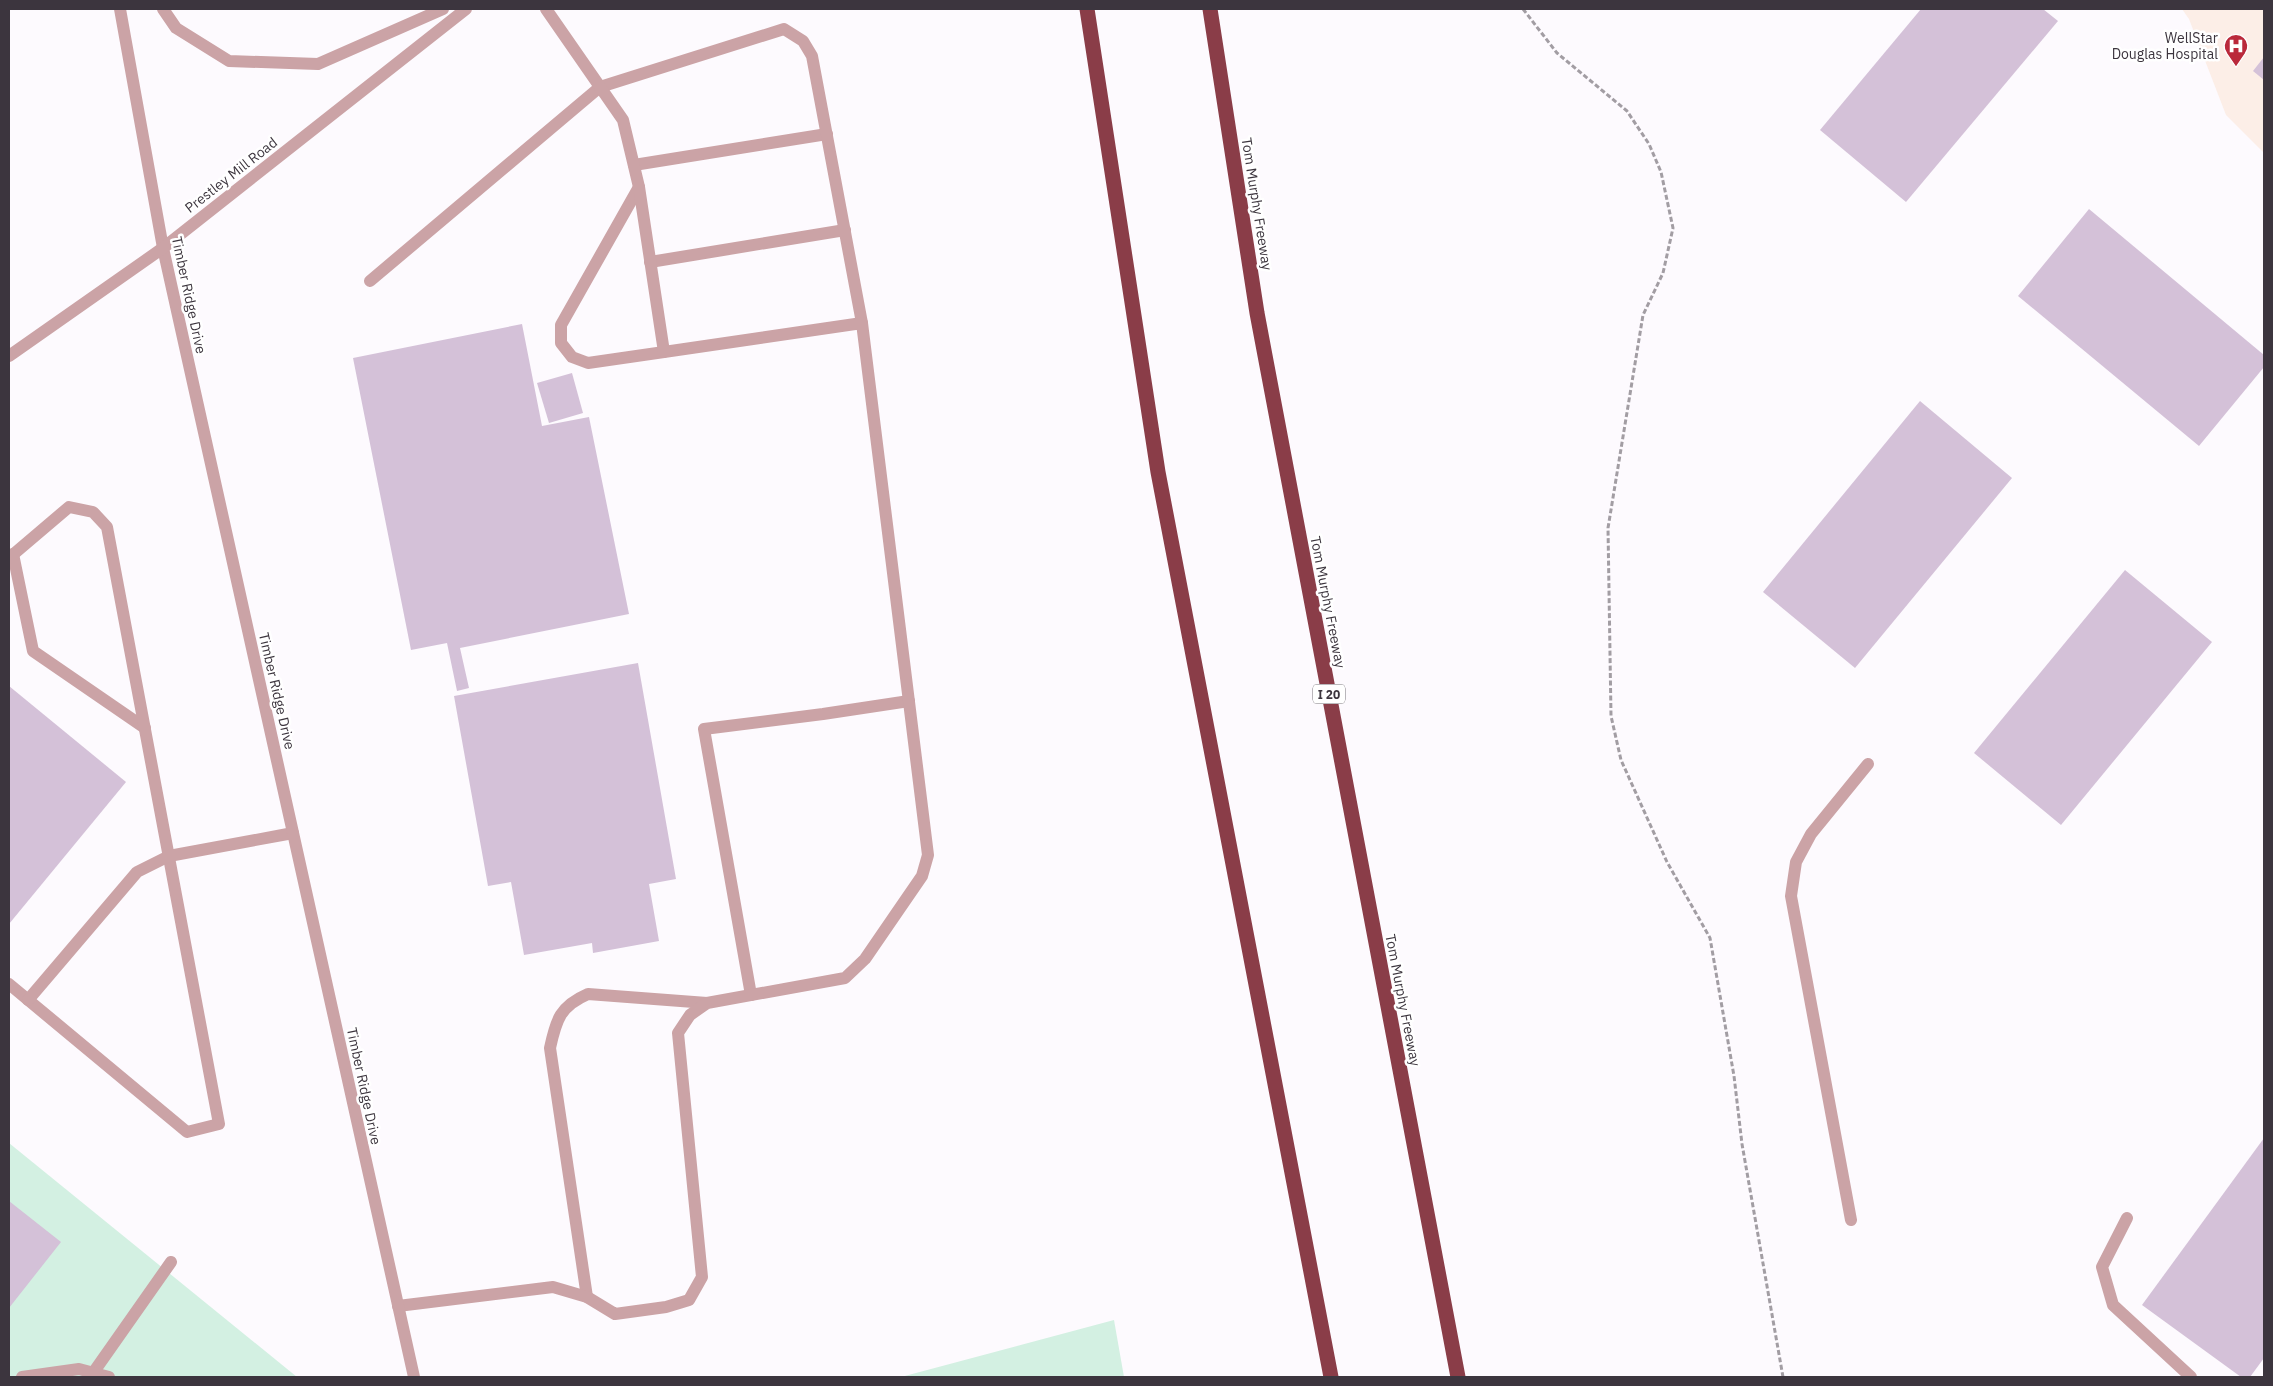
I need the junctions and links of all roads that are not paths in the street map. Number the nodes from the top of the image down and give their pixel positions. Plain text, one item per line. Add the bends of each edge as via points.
1 (120, 9) edge
2 (163, 9) edge
3 (444, 9) edge
4 (466, 9) edge
5 (546, 9) edge
6 (1087, 9) edge
7 (1210, 9) edge
8 (600, 87) junction
9 (827, 134) junction
10 (634, 165) junction
11 (639, 187) junction
12 (845, 230) junction
13 (163, 248) junction
14 (650, 262) junction
15 (370, 281) dead end
16 (862, 323) junction
17 (664, 352) junction
18 (9, 356) edge
19 (11, 556) edge
20 (909, 700) junction
21 (145, 728) junction
22 (1868, 764) dead end
23 (293, 833) junction
24 (169, 856) junction
25 (9, 984) edge
26 (751, 995) junction
27 (28, 1000) junction
28 (707, 1003) junction
29 (2128, 1218) dead end
30 (1851, 1220) dead end
31 (171, 1262) dead end
32 (587, 1297) junction
33 (398, 1306) junction
34 (93, 1373) junction
35 (22, 1377) edge
36 (109, 1377) edge
37 (414, 1377) edge
38 (1332, 1377) edge
39 (1458, 1377) edge
40 (2192, 1377) edge

1 - 13 street, Timber Ridge Drive
2 - 3 street via 176,28 229,61 318,64
4 - 13 street, Prestley Mill Road
5 - 8 street
6 - 38 highway via 1158,472
7 - 39 highway, Tom Murphy Freeway / I 20 via 1259,323
8 - 9 street via 784,29 802,41 812,56
8 - 10 street via 623,120
8 - 15 street
9 - 10 street
9 - 12 street
10 - 11 street
11 - 14 street
11 - 17 street via 561,325 561,343 572,357 588,363
12 - 14 street
12 - 16 street
13 - 18 street, Prestley Mill Road
13 - 23 street, Timber Ridge Drive
14 - 17 street
16 - 17 street
16 - 20 street
19 - 21 street via 33,651
19 - 21 street via 69,507 93,512 107,527
20 - 26 street via 928,855 922,876 865,959 845,978
20 - 26 street via 704,729
21 - 24 street
22 - 30 street via 1811,834 1796,862 1791,896
23 - 24 street
23 - 33 street, Timber Ridge Drive
24 - 27 street via 137,872
24 - 27 street via 219,1124 187,1132
25 - 27 street
26 - 28 street
28 - 32 street via 690,1015 678,1032 702,1277 689,1300 666,1307 615,1314
28 - 32 street via 588,994 572,1001 556,1022 550,1048
29 - 40 street via 2102,1267 2113,1305
31 - 34 street
32 - 33 street via 553,1287
33 - 37 street, Timber Ridge Drive
34 - 35 street via 79,1369
34 - 36 street

